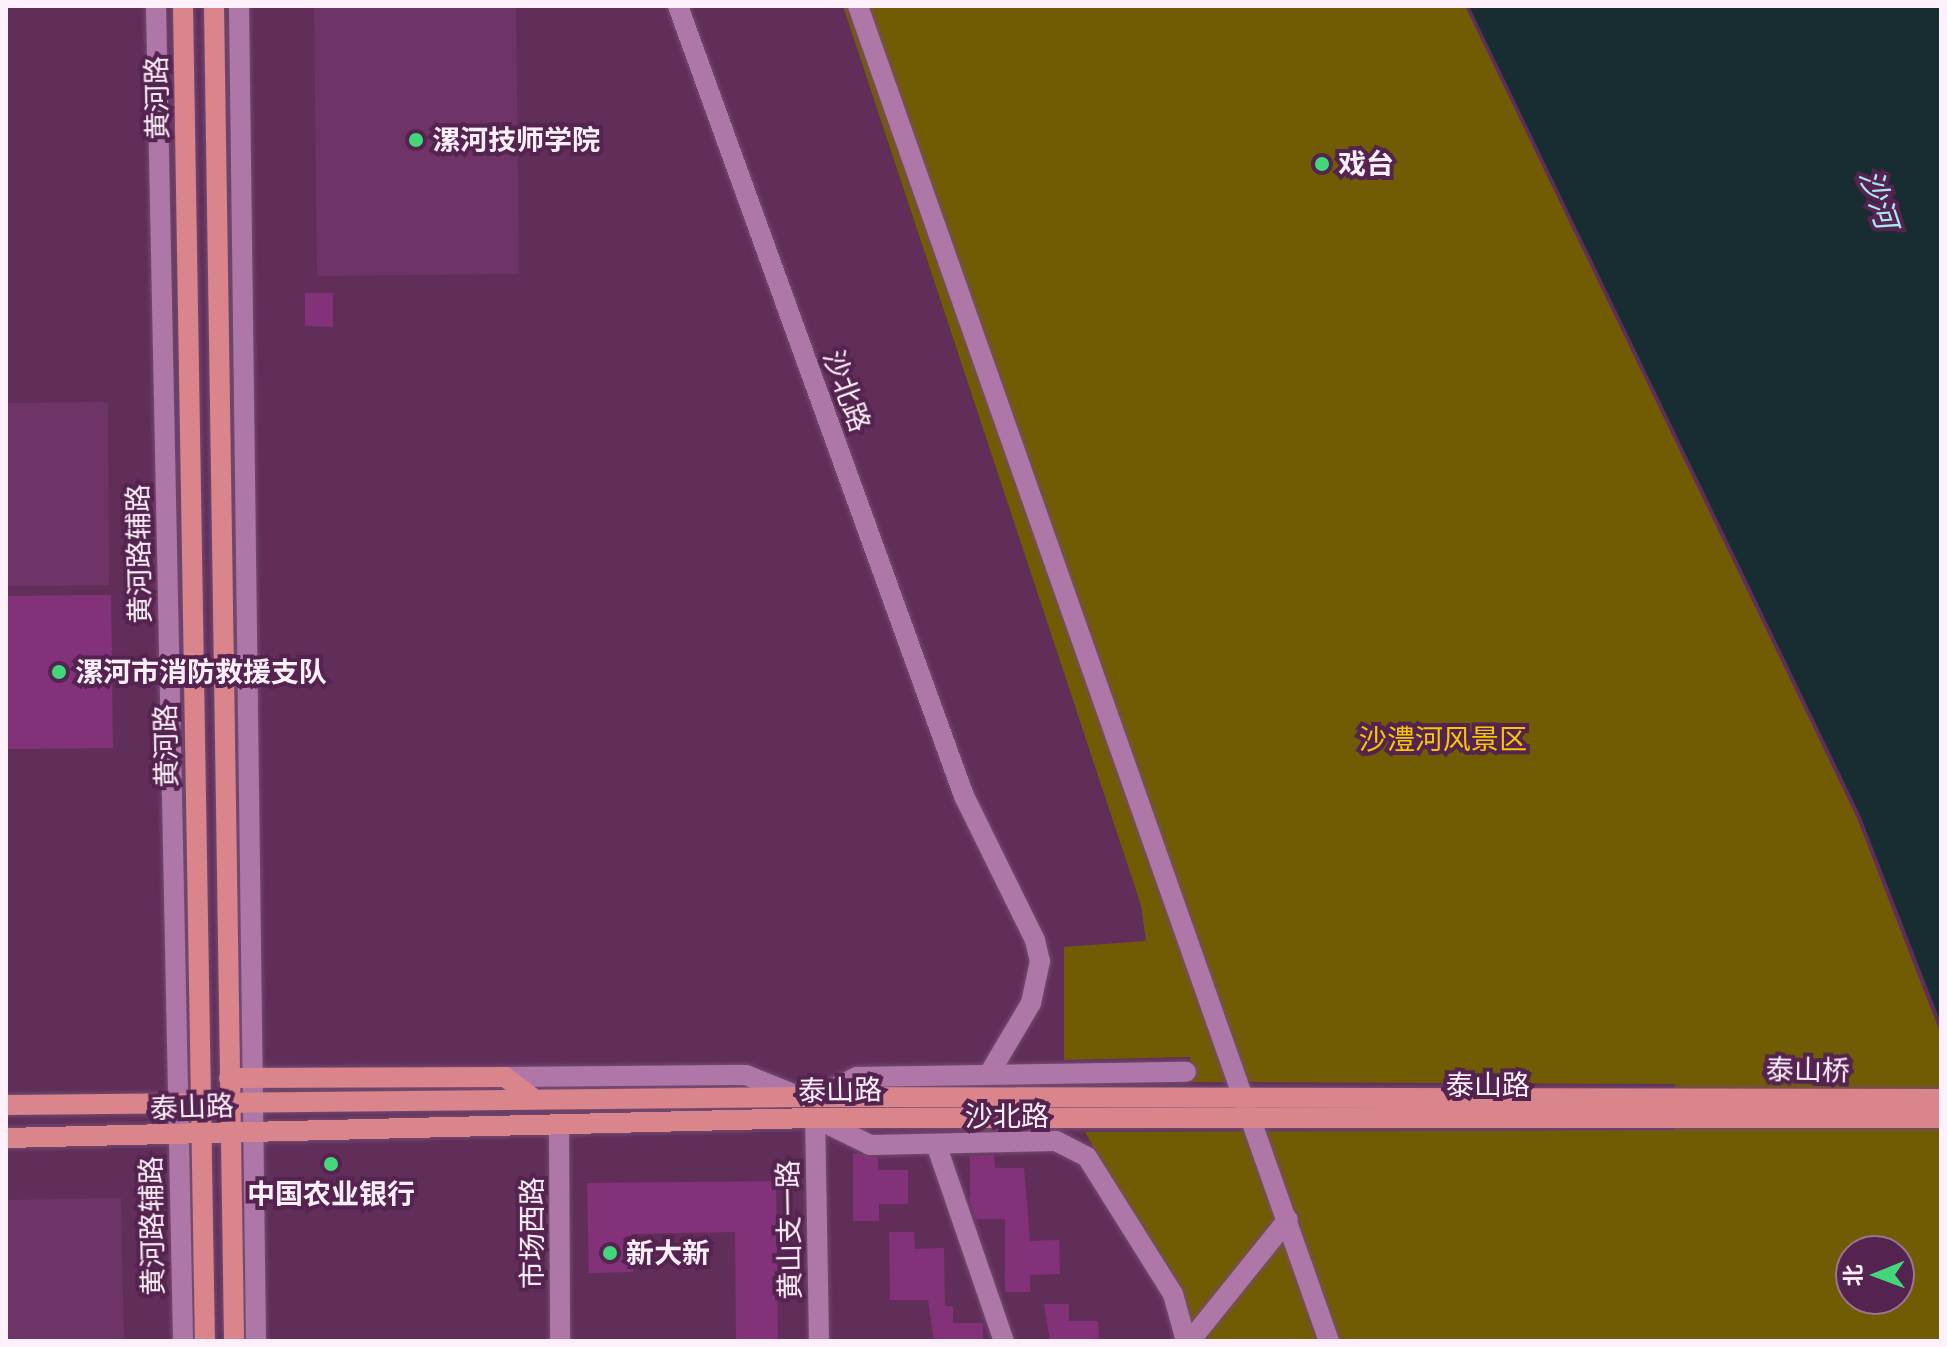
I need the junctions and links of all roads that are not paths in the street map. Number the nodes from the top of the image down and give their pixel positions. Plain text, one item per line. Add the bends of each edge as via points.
1 (156, 6) edge
2 (183, 6) edge
3 (214, 6) edge
4 (239, 6) edge
5 (678, 6) edge
6 (858, 6) edge
7 (1186, 1072) dead end
8 (989, 1074) junction
9 (505, 1077) junction
10 (229, 1088) junction
11 (251, 1088) junction
12 (532, 1097) junction
13 (809, 1097) junction
14 (200, 1099) junction
15 (1941, 1099) edge
16 (178, 1100) junction
17 (6, 1105) edge
18 (1246, 1105) junction
19 (1674, 1106) junction
20 (815, 1118) junction
21 (1941, 1118) edge
22 (559, 1124) junction
23 (252, 1133) junction
24 (200, 1134) junction
25 (230, 1134) junction
26 (178, 1135) junction
27 (6, 1138) edge
28 (936, 1144) junction
29 (1288, 1219) junction
30 (183, 1341) edge
31 (205, 1341) edge
32 (234, 1341) edge
33 (256, 1341) edge
34 (560, 1341) edge
35 (819, 1341) edge
36 (1004, 1341) edge
37 (1188, 1341) edge
38 (1329, 1341) edge

1 - 16 street, 黄河路辅路
2 - 14 main road, 黄河路
3 - 10 main road, 黄河路
4 - 11 street
5 - 8 street, 沙北路 via 964,796 1040,961 1031,1003
6 - 18 street
7 - 8 street
8 - 13 street via 857,1077
9 - 11 main road
9 - 12 main road
9 - 13 street via 746,1075
10 - 11 main road, 泰山路
10 - 14 main road, 泰山路
10 - 25 main road, 黄河路
11 - 12 main road, 泰山路
11 - 23 street
12 - 13 main road, 泰山路
13 - 18 main road, 泰山路
14 - 16 main road, 泰山路
14 - 24 main road, 黄河路
15 - 19 main road, 泰山桥
16 - 17 main road, 泰山路
16 - 26 street, 黄河路辅路
18 - 19 main road, 泰山路
18 - 20 main road, 泰山路
18 - 29 street
19 - 21 main road, 泰山桥
20 - 22 main road, 泰山路
20 - 28 street, 沙北路 via 870,1145
20 - 35 street, 黄山支一路
22 - 23 main road, 泰山路
22 - 34 street, 市场西路
23 - 25 main road, 泰山路
23 - 33 street
24 - 25 main road, 泰山路
24 - 26 main road, 泰山路
24 - 31 main road, 黄河路
25 - 32 main road, 黄河路
26 - 27 main road, 泰山路
26 - 30 street, 黄河路辅路
28 - 36 street
28 - 37 street, 沙北路 via 1056,1141 1087,1157 1173,1294
29 - 37 street
29 - 38 street

